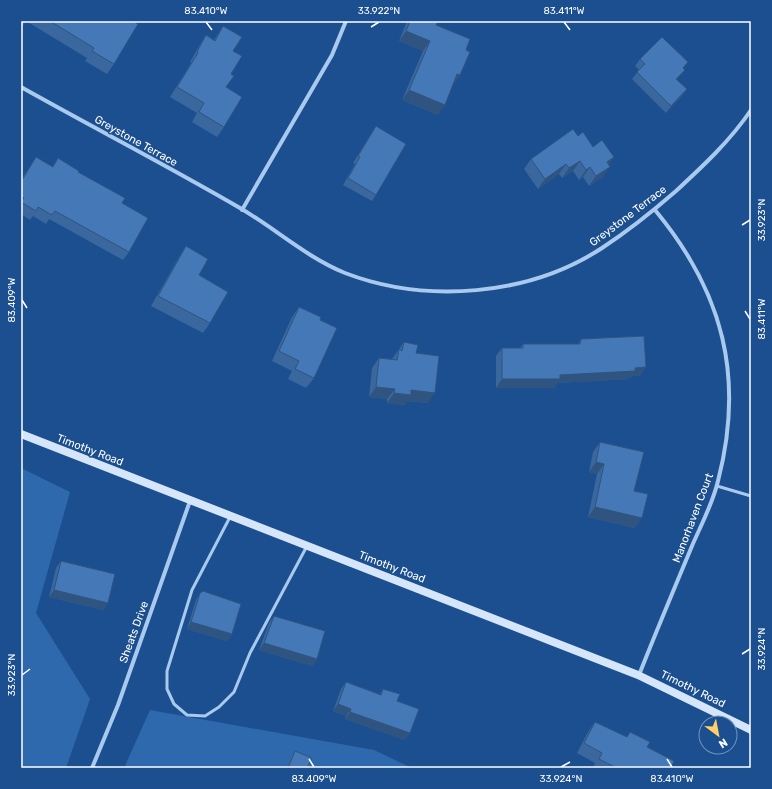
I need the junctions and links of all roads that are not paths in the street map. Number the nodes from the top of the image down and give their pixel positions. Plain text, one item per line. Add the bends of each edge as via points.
1 (346, 21) edge
2 (21, 87) edge
3 (751, 110) edge
4 (242, 210) junction
5 (654, 210) junction
6 (21, 434) edge
7 (717, 486) junction
8 (751, 496) edge
9 (190, 501) junction
10 (230, 516) junction
11 (307, 546) junction
12 (638, 675) junction
13 (751, 730) edge
14 (92, 768) edge

1 - 4 street via 332,55
2 - 4 street, Greystone Terrace
3 - 5 street, Greystone Terrace via 699,170
4 - 5 street, Greystone Terrace via 317,260 347,273 410,288 443,292 508,286 540,277 601,249
5 - 7 street, Manorhaven Court via 676,236 696,267 710,299 726,354 730,386 729,420
6 - 9 main road, Timothy Road
7 - 8 lane
7 - 12 street, Manorhaven Court
9 - 10 main road, Timothy Road
9 - 14 street, Sheats Drive via 118,704
10 - 11 main road, Timothy Road
10 - 11 lane via 192,590 167,672 167,689 171,699 187,715 205,716 234,692 250,653
11 - 12 main road, Timothy Road
12 - 13 main road, Timothy Road

